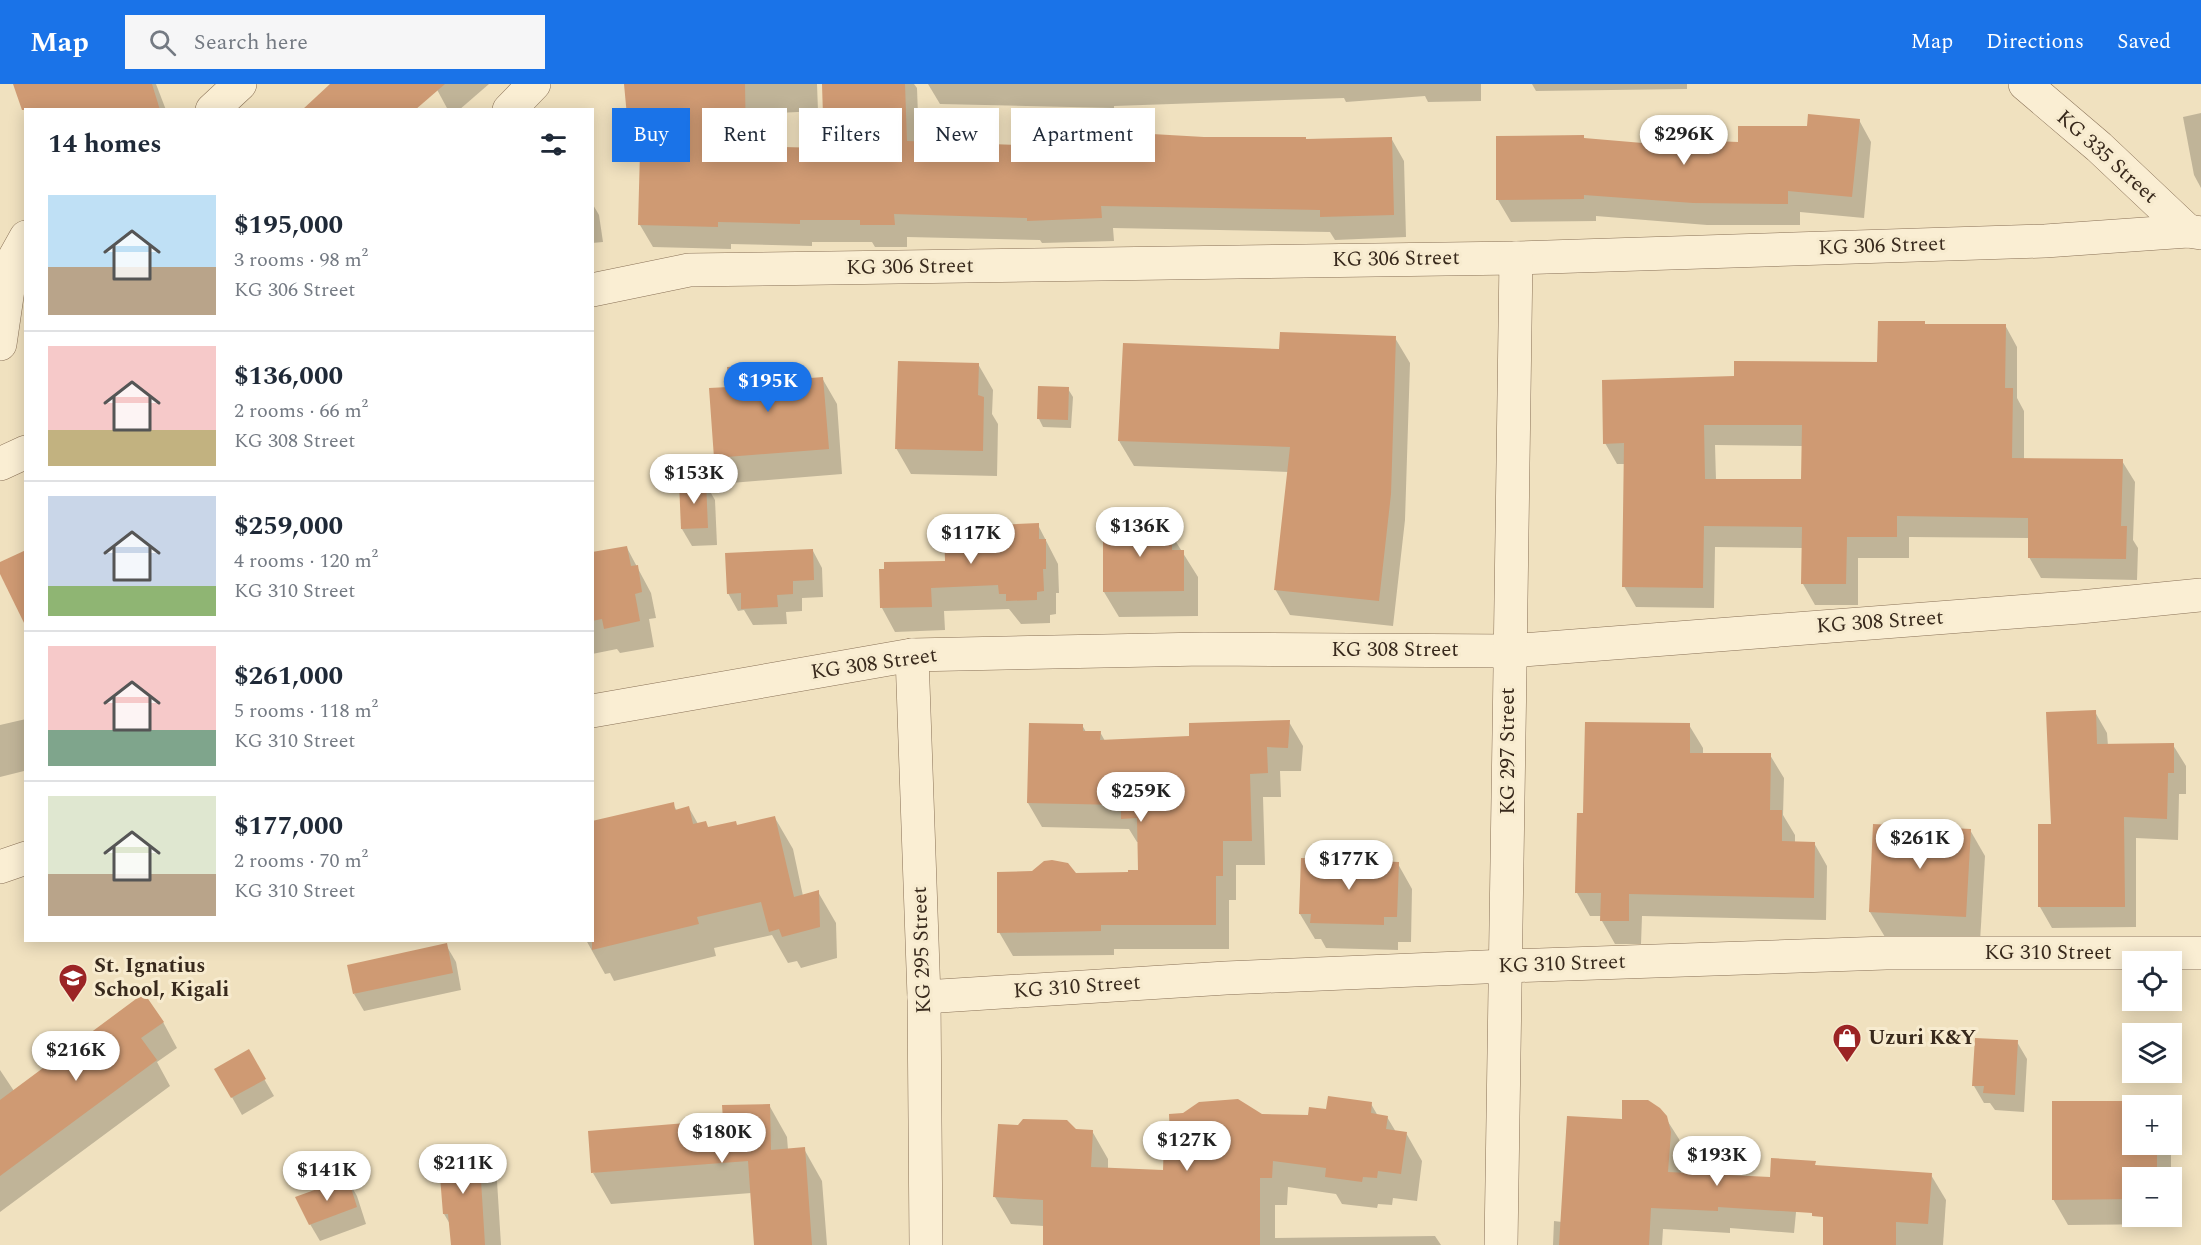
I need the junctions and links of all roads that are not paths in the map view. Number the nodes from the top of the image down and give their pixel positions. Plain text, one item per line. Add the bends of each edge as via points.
1 (240, 84) edge
2 (534, 84) edge
3 (2025, 84) edge
4 (214, 108) edge
5 (511, 108) edge
6 (2195, 232) edge
7 (24, 241) edge
8 (1516, 258) junction
9 (594, 290) edge
10 (0, 344) edge
11 (24, 453) edge
12 (0, 464) edge
13 (2201, 595) edge
14 (1509, 651) junction
15 (912, 655) junction
16 (594, 711) edge
17 (24, 859) edge
18 (0, 867) edge
19 (2201, 952) edge
20 (1507, 966) junction
21 (924, 997) junction
22 (926, 1245) edge
23 (1501, 1245) edge

1 - 4 street
2 - 5 street
3 - 6 street, KG 335 Street
6 - 8 street, KG 306 Street via 2045,241
7 - 10 street via 12,262
8 - 9 street, KG 306 Street via 689,270
8 - 14 street, KG 297 Street
11 - 12 street
13 - 14 street, KG 308 Street
14 - 15 street, KG 308 Street via 1204,649
14 - 20 street, KG 297 Street
15 - 16 street, KG 308 Street
15 - 21 street, KG 295 Street
17 - 18 street
19 - 20 street, KG 310 Street via 1886,953
20 - 21 street, KG 310 Street
20 - 23 street, KG 297 Street
21 - 22 street, KG 295 Street

